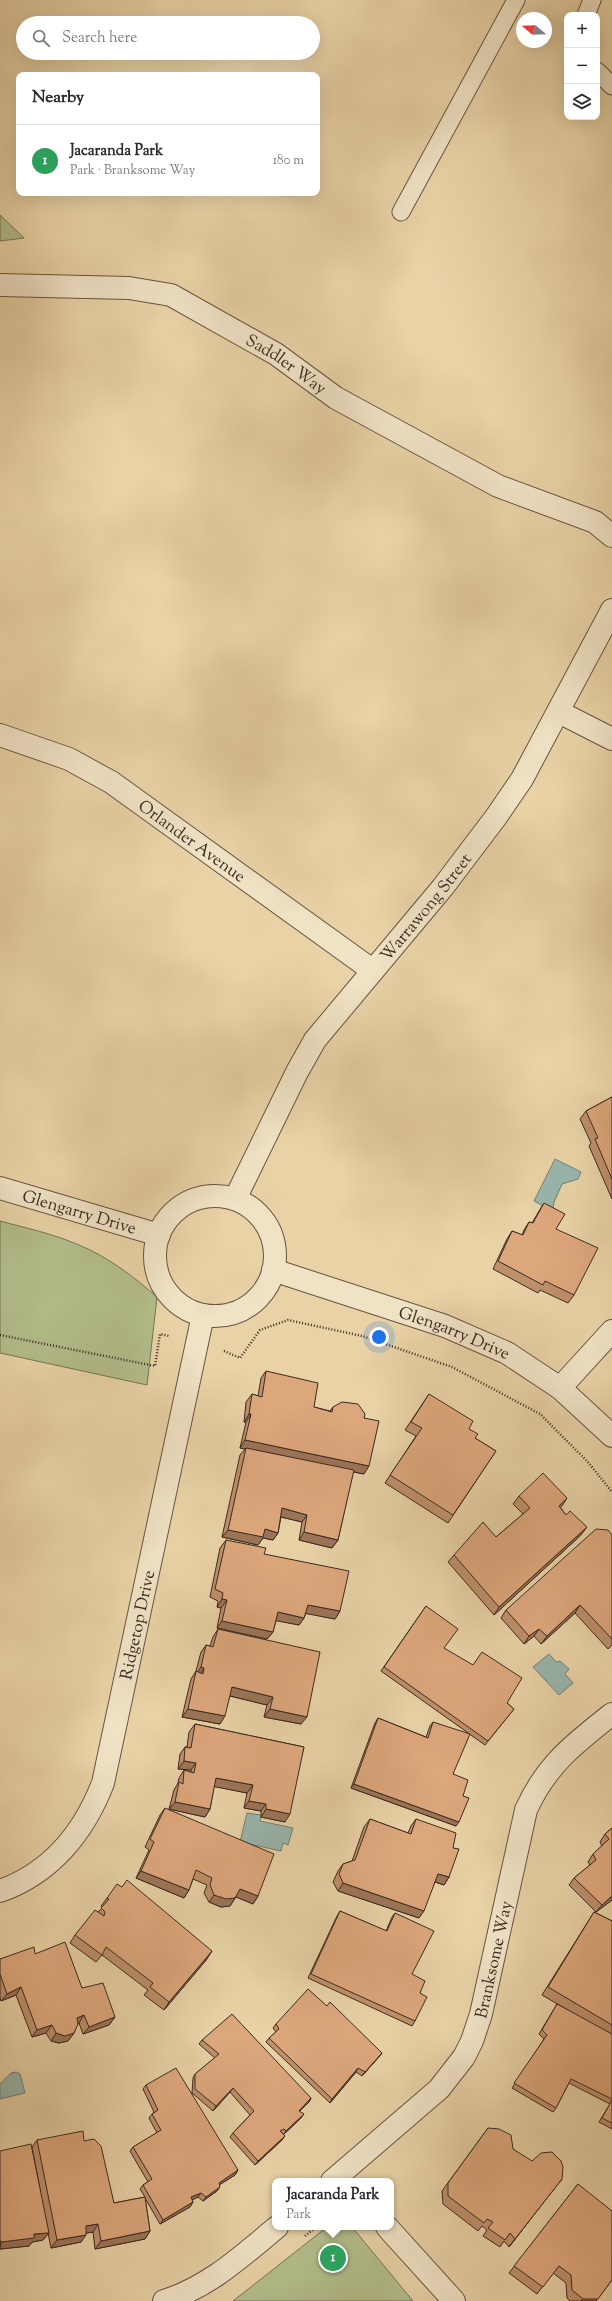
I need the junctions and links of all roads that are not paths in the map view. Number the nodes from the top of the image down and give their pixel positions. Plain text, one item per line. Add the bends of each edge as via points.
1 (516, 0) edge
2 (592, 0) edge
3 (587, 12) edge
4 (600, 74) edge
5 (612, 86) edge
6 (401, 212) dead end
7 (0, 285) edge
8 (612, 536) edge
9 (612, 610) edge
10 (559, 712) junction
11 (0, 735) edge
12 (612, 739) edge
13 (372, 970) junction
14 (0, 1188) edge
15 (235, 1199) junction
16 (159, 1235) junction
17 (273, 1270) junction
18 (203, 1314) junction
19 (612, 1331) edge
20 (560, 1388) junction
21 (612, 1436) edge
22 (612, 1714) edge
23 (0, 1891) edge
24 (341, 2178) edge
25 (273, 2230) edge
26 (391, 2230) edge
27 (164, 2301) edge
28 (454, 2301) edge

1 - 6 lane
2 - 3 lane
4 - 5 lane
7 - 8 street, Saddler Way via 128,288 171,296 276,354 321,389 349,406 498,486 595,522
9 - 10 street, Warrawong Street
10 - 12 street
10 - 13 street, Warrawong Street via 522,779 478,843
11 - 13 street, Orlander Avenue via 69,759 111,782
13 - 15 street, Warrawong Street via 315,1040
14 - 16 street, Glengarry Drive
15 - 16 street via 220,1195 204,1196 190,1201 177,1210
15 - 17 street via 250,1206 263,1219 272,1235 275,1252
16 - 18 street via 156,1251 157,1268 163,1285 178,1302
17 - 18 street via 268,1284 259,1297 247,1306 219,1316
17 - 20 street, Glengarry Drive via 445,1326 507,1353
18 - 23 street, Ridgetop Drive via 103,1783 87,1819 65,1848 36,1873
19 - 20 street
20 - 21 street, Glengarry Drive
22 - 24 street, Branksome Way via 556,1761 534,1792 526,1810 481,2014 464,2057 439,2089
25 - 27 street via 212,2279
26 - 28 street

